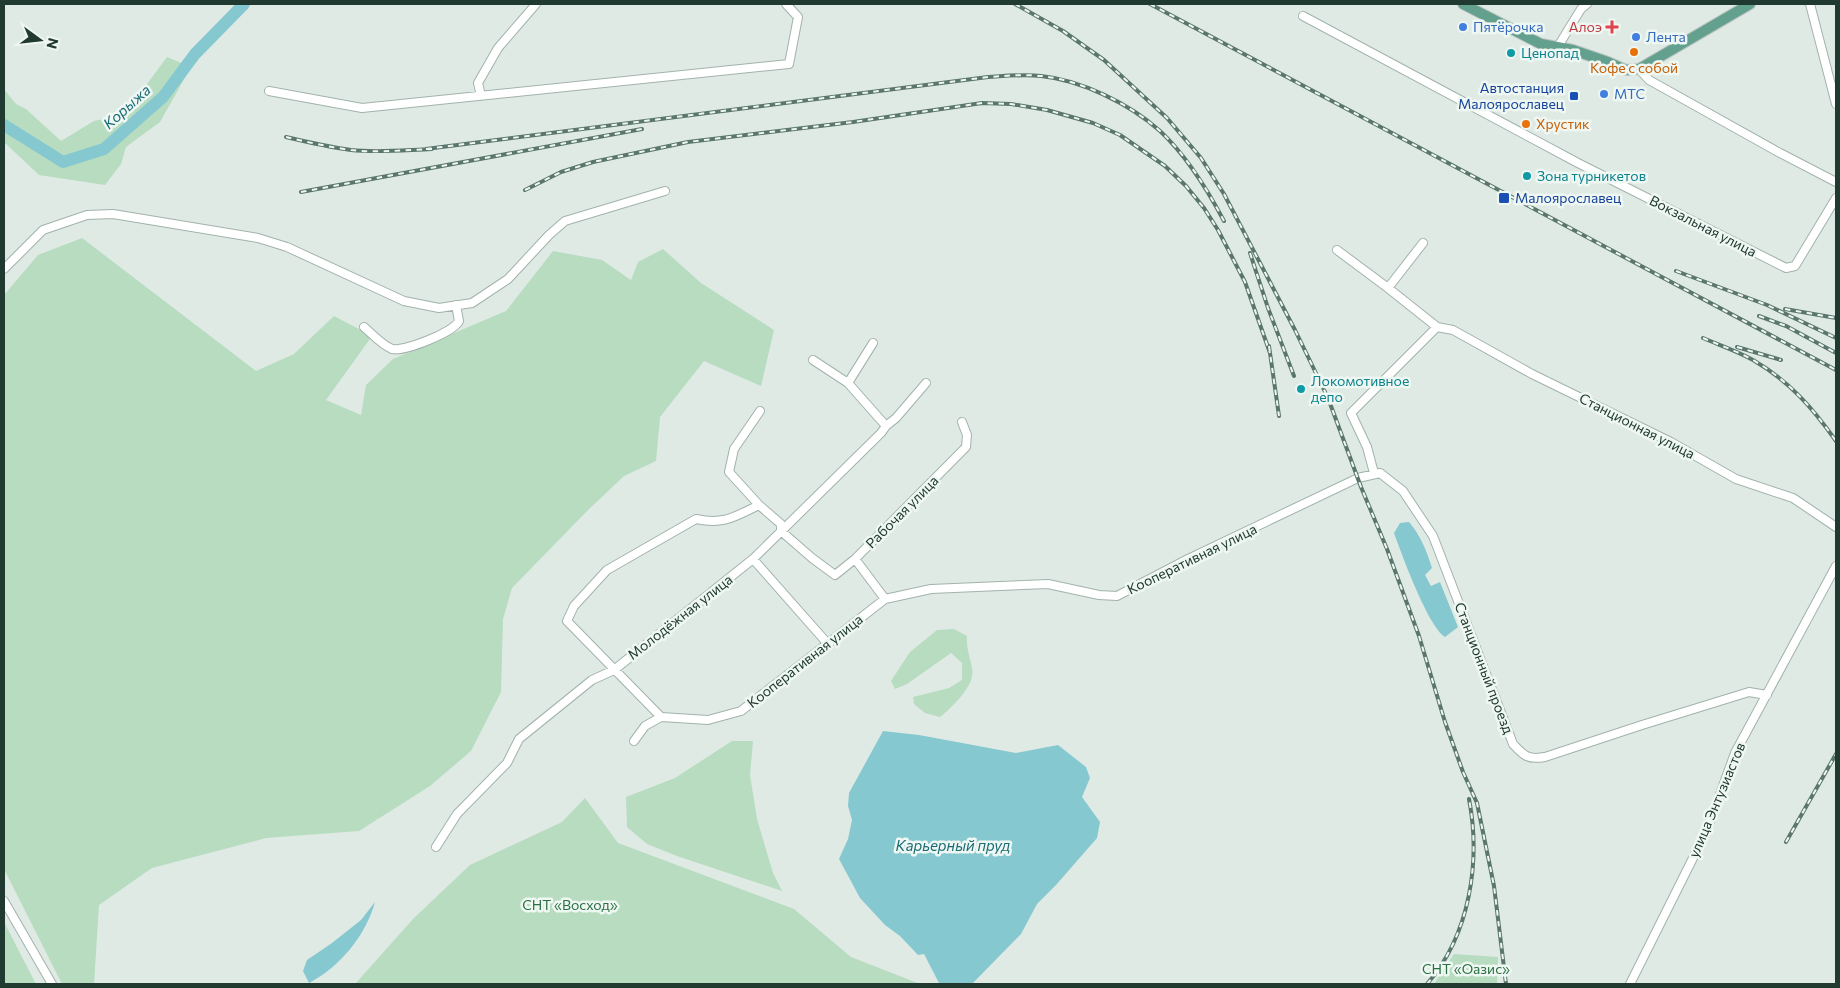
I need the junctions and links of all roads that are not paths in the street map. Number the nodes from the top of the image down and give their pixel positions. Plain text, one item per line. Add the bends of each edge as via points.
1 (536, 4) edge
2 (786, 4) edge
3 (1464, 4) edge
4 (1587, 4) edge
5 (1750, 4) edge
6 (1810, 4) edge
7 (1304, 16) dead end
8 (1557, 48) junction
9 (1639, 69) junction
10 (269, 91) dead end
11 (481, 96) junction
12 (1836, 104) edge
13 (1836, 182) edge
14 (665, 191) dead end
15 (1836, 198) edge
16 (1423, 243) dead end
17 (1337, 250) dead end
18 (4, 269) edge
19 (1388, 288) junction
20 (456, 305) junction
21 (364, 327) dead end
22 (1437, 327) junction
23 (873, 343) dead end
24 (813, 360) dead end
25 (848, 383) junction
26 (926, 383) dead end
27 (760, 411) dead end
28 (962, 422) dead end
29 (886, 426) junction
30 (1374, 473) junction
31 (759, 505) junction
32 (1836, 527) edge
33 (781, 531) junction
34 (753, 559) junction
35 (855, 559) junction
36 (1836, 566) edge
37 (885, 599) junction
38 (828, 644) junction
39 (614, 670) junction
40 (1767, 696) junction
41 (662, 717) junction
42 (634, 741) dead end
43 (436, 847) dead end
44 (4, 901) edge
45 (52, 984) edge
46 (1630, 984) edge

1 - 11 street via 498,48 478,83
2 - 11 street via 798,17 789,64
3 - 8 main road via 1541,44
4 - 8 street
5 - 9 main road
6 - 12 street
7 - 15 street, Вокзальная улица via 1578,163 1786,268 1795,266
8 - 9 main road via 1592,56 1626,70
9 - 13 street via 1649,80
10 - 11 street via 362,108
14 - 20 street via 565,221 508,279 472,303
16 - 19 street
17 - 19 street
18 - 20 street via 43,230 87,215 113,214 258,238 287,247 404,301 439,308
19 - 22 street
20 - 21 street via 459,321 452,330 400,350 388,347
22 - 30 street via 1351,413
22 - 32 street, Станционная улица via 1453,330 1736,479 1793,498
23 - 25 street
24 - 25 street
25 - 29 street
26 - 29 street, Молодёжная улица
27 - 31 street via 734,449 729,472
28 - 35 street, Рабочая улица via 967,435 966,447
29 - 33 street, Молодёжная улица
30 - 37 street, Кооперативная улица via 1188,559 1117,596 1048,584 931,589
30 - 40 street, Станционный проезд via 1385,475 1403,491 1433,536 1513,744 1522,754 1533,759 1545,757 1749,692
31 - 33 street via 781,524
31 - 39 street via 725,521 696,519 606,570 574,606 567,621
33 - 34 street, Молодёжная улица
33 - 35 street, Рабочая улица via 835,575
34 - 38 street
34 - 39 street, Молодёжная улица
35 - 37 street
36 - 40 street, улица Энтузиастов
37 - 38 street, Кооперативная улица
38 - 41 street, Кооперативная улица via 741,711 708,720
39 - 41 street
39 - 43 street, Молодёжная улица via 592,680 519,739 507,763 457,814
40 - 46 street, улица Энтузиастов via 1735,753 1707,830
41 - 42 street via 645,726
44 - 45 street

